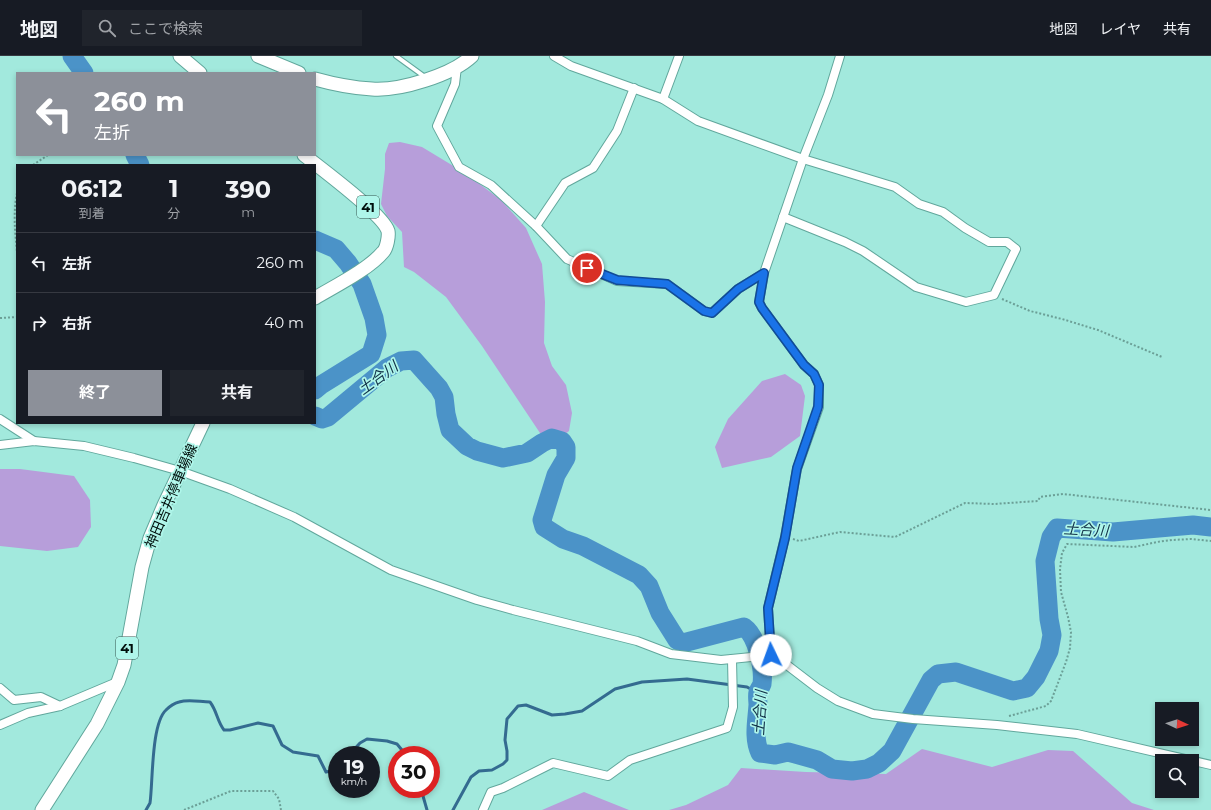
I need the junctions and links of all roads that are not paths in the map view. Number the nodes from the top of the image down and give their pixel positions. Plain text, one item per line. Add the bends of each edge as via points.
1 (180, 56) edge
2 (258, 56) edge
3 (396, 56) edge
4 (472, 56) edge
5 (554, 56) edge
6 (679, 56) edge
7 (840, 56) edge
8 (457, 67) junction
9 (199, 72) edge
10 (297, 72) edge
11 (316, 79) edge
12 (428, 79) junction
13 (634, 88) junction
14 (663, 99) junction
15 (305, 156) edge
16 (803, 159) junction
17 (315, 164) edge
18 (316, 165) edge
19 (783, 217) junction
20 (536, 226) junction
21 (764, 273) junction
22 (316, 297) edge
23 (0, 419) edge
24 (203, 424) edge
25 (34, 441) junction
26 (0, 445) edge
27 (180, 471) junction
28 (771, 655) junction
29 (732, 659) junction
30 (118, 682) junction
31 (0, 688) edge
32 (60, 706) junction
33 (0, 726) edge
34 (1211, 765) edge
35 (42, 810) edge
36 (483, 810) edge

1 - 9 main road
2 - 10 main road
3 - 12 lane
4 - 8 main road
5 - 13 street via 571,66
6 - 14 street
7 - 16 street via 828,96
8 - 12 main road
8 - 20 street via 455,84 436,126 459,167 491,185
11 - 12 main road via 373,89 395,88
13 - 14 street
13 - 20 street via 617,131 593,168 565,183
14 - 16 street via 698,121
15 - 17 main road, 41
16 - 19 street
16 - 19 street via 895,187 919,204 943,212 989,242 1007,242 1016,249 994,295 966,302 916,287 864,251
18 - 22 main road, 41 via 370,208 388,231 385,250 375,260
19 - 21 street
20 - 21 street via 567,259 617,280 667,284 704,311 712,313 738,289
21 - 28 street via 759,302 804,365 814,374 819,385 818,407 797,468 785,538 768,608
23 - 25 street
24 - 27 main road, 神田吉井停車場線 / 41
25 - 26 street
25 - 27 street via 84,446
27 - 29 street via 230,489 294,517 391,570 476,600 637,641 671,654
27 - 30 main road, 神田吉井停車場線 / 41 via 150,538 142,567 124,665
28 - 29 street
28 - 34 street via 838,701 873,714 1077,734
29 - 36 street via 733,707 727,728 630,760 608,776 553,763 491,792
30 - 32 street
30 - 35 main road, 神田吉井停車場線 / 41 via 97,724
31 - 32 street via 14,700 42,697
32 - 33 street via 28,713

